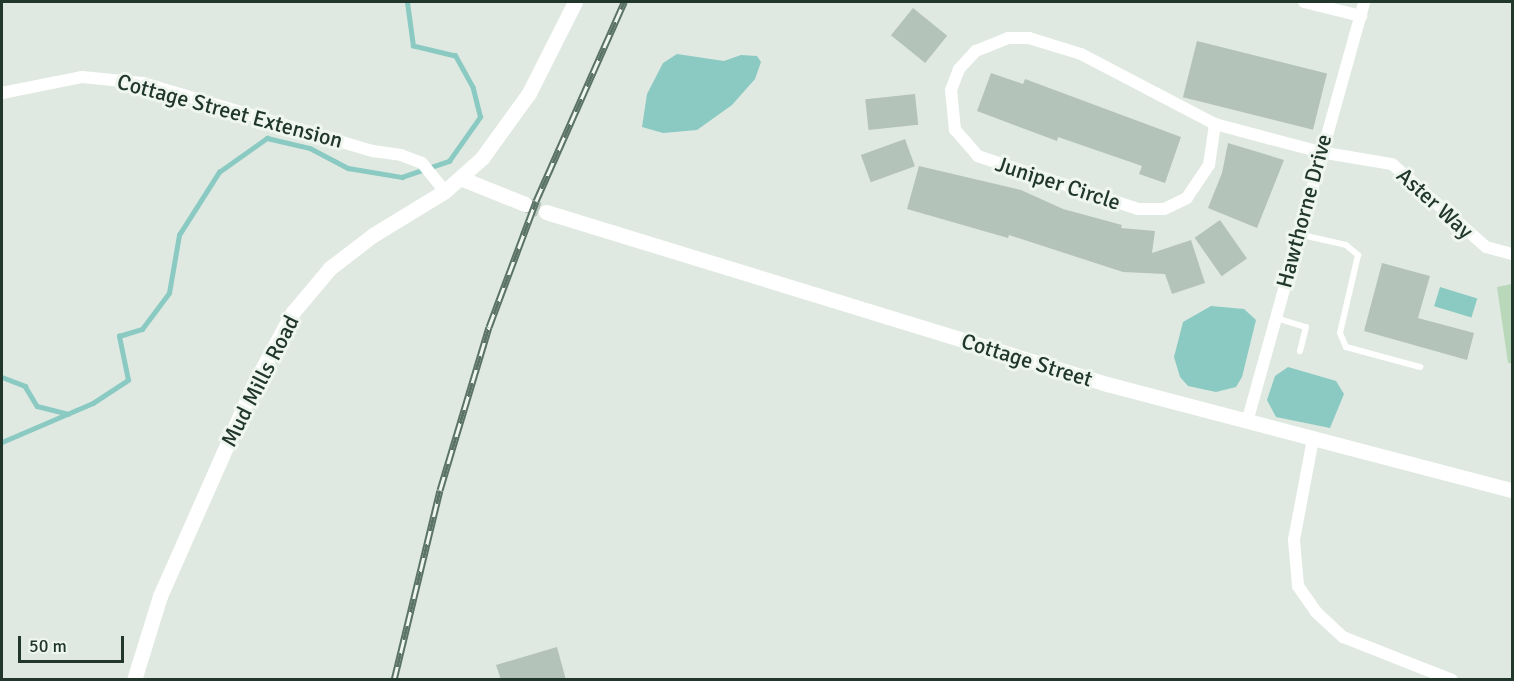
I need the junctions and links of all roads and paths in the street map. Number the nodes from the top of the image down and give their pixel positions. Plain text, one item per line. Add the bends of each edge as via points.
1 (575, 2) edge
2 (1304, 2) edge
3 (1364, 2) edge
4 (1361, 16) junction
5 (2, 93) edge
6 (1215, 124) junction
7 (1320, 152) junction
8 (460, 178) junction
9 (445, 191) junction
10 (525, 204) tunnel mouth
11 (546, 212) tunnel mouth
12 (1297, 234) junction
13 (1512, 254) edge
14 (1275, 318) junction
15 (1300, 351) dead end
16 (1420, 367) dead end
17 (1247, 422) junction
18 (1313, 439) junction
19 (1512, 490) edge
20 (134, 680) edge
21 (1452, 680) edge

1 - 8 street, Mud Mills Road via 508,127
2 - 4 street
3 - 4 street, Hawthorne Drive
4 - 7 street, Hawthorne Drive
5 - 9 street, Cottage Street Extension via 82,77 143,83 422,163
6 - 6 street, Juniper Circle via 1209,165 1187,198 1164,208 1138,208 978,156 955,130 951,90 959,69 975,51 1008,38 1029,38 1081,54
6 - 7 street, Juniper Circle
7 - 12 street, Hawthorne Drive
7 - 13 street, Aster Way via 1392,164 1458,227 1486,247
8 - 9 street, Mud Mills Road
8 - 10 street
9 - 20 street, Mud Mills Road via 373,235 330,268 293,312 255,384 160,596
11 - 17 street, Cottage Street via 1107,384
12 - 14 street, Hawthorne Drive
12 - 16 lane via 1346,244 1358,255 1340,333 1346,347
14 - 15 lane via 1306,327
14 - 17 street, Hawthorne Drive
17 - 18 street, Cottage Street
18 - 19 street, Cottage Street
18 - 21 street via 1294,540 1298,586 1316,612 1343,637

